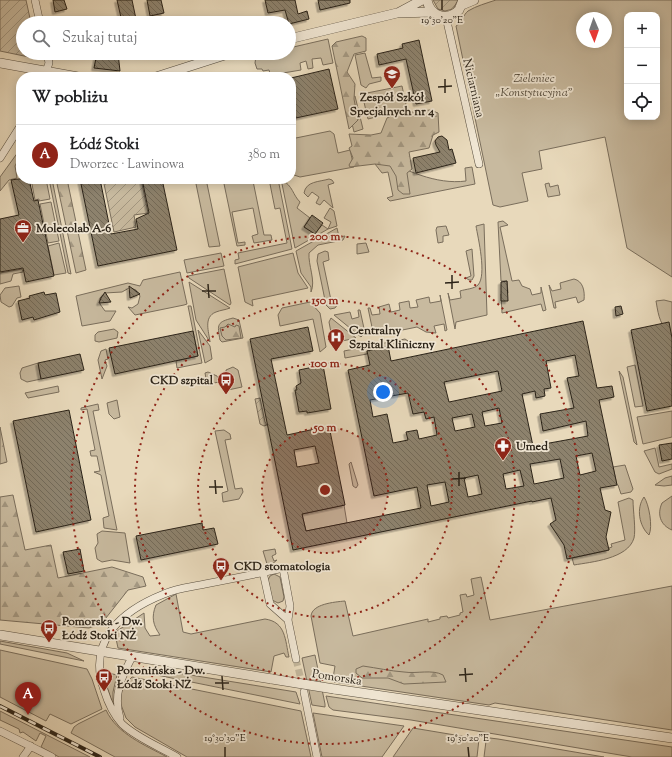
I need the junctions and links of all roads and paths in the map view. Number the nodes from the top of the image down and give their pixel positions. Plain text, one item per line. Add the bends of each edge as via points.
1 (35, 0) edge
2 (422, 0) edge
3 (427, 0) edge
4 (474, 0) edge
5 (462, 3) edge
6 (433, 12) junction
7 (397, 13) junction
8 (38, 16) edge
9 (446, 17) junction
10 (296, 37) edge
11 (48, 60) edge
12 (209, 60) edge
13 (0, 63) edge
14 (38, 72) edge
15 (47, 72) edge
16 (172, 72) edge
17 (16, 133) edge
18 (0, 158) edge
19 (479, 164) dead end
20 (263, 572) junction
21 (288, 620) junction
22 (0, 634) edge
23 (100, 652) junction
24 (132, 657) junction
25 (296, 659) tunnel mouth
26 (304, 692) tunnel mouth
27 (121, 722) junction
28 (0, 731) edge
29 (672, 738) edge
30 (31, 746) junction
31 (23, 757) edge
32 (52, 757) edge
33 (177, 757) edge
34 (317, 757) edge

1 - 8 street
2 - 7 street
3 - 6 street
4 - 5 street
5 - 9 street via 456,13
6 - 7 street
6 - 9 street
7 - 10 street
9 - 19 street, Niciarniana
11 - 15 street
12 - 16 street
13 - 14 street
17 - 18 street
20 - 21 street via 270,604
20 - 21 street via 283,568 290,606
20 - 23 street via 173,590 138,607 116,623 107,635
21 - 25 street
22 - 23 street, Pomorska
23 - 24 street, Pomorska
23 - 27 street via 100,678 110,707
24 - 27 street via 117,691
24 - 29 street, Pomorska, bridge
26 - 34 street
27 - 33 street
28 - 30 street
30 - 31 street
30 - 32 street

